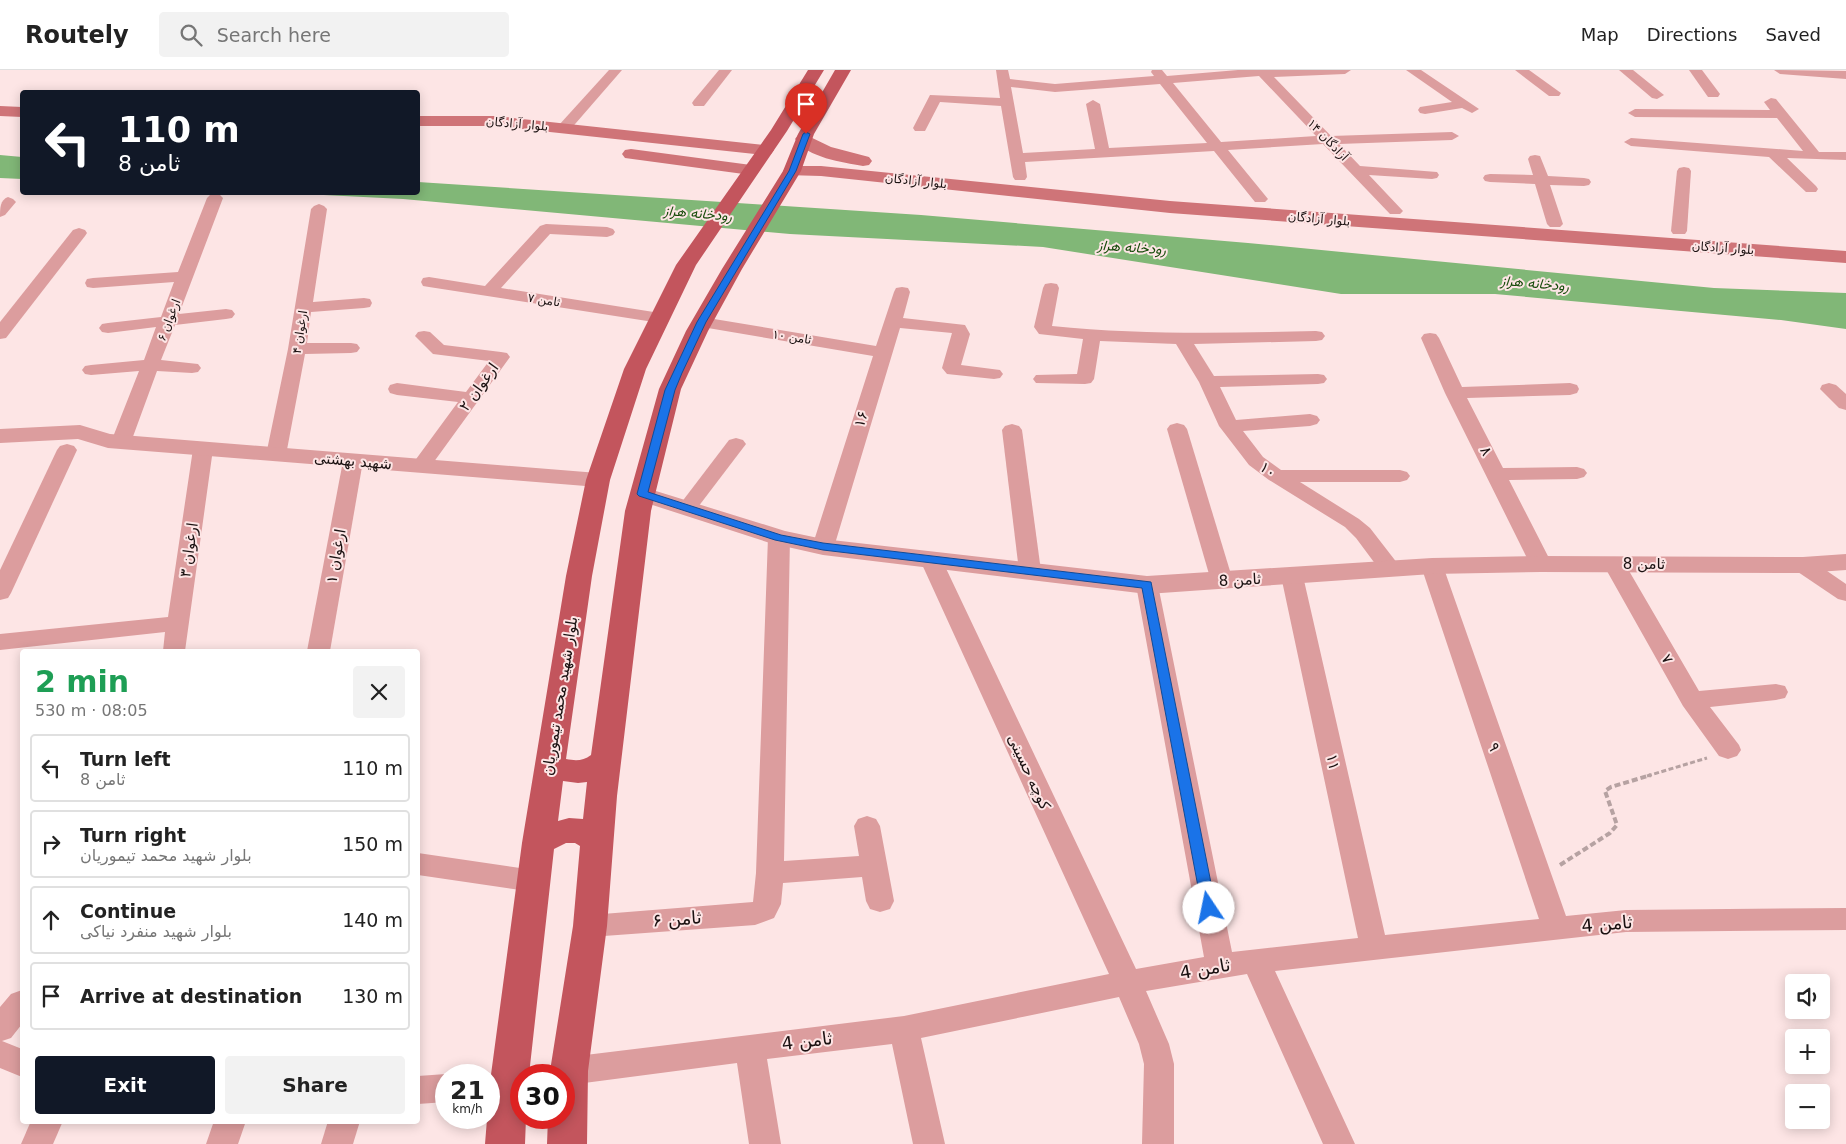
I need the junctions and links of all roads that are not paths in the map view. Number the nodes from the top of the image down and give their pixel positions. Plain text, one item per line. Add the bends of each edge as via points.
1 (616, 70) edge
2 (726, 70) edge
3 (816, 70) edge
4 (843, 70) edge
5 (1345, 70) edge
6 (1412, 70) edge
7 (1521, 70) edge
8 (1625, 70) edge
9 (1695, 70) edge
10 (1780, 70) edge
11 (1262, 72) edge
12 (1844, 74) edge
13 (1159, 75) edge
14 (1002, 76) edge
15 (1554, 93) dead end
16 (1713, 94) dead end
17 (1657, 95) dead end
18 (1007, 102) junction
19 (1771, 102) dead end
20 (699, 103) dead end
21 (1093, 104) dead end
22 (1425, 110) dead end
23 (0, 111) edge
24 (20, 112) edge
25 (1635, 113) dead end
26 (1781, 114) junction
27 (420, 121) edge
28 (0, 126) edge
29 (20, 126) edge
30 (564, 128) junction
31 (920, 128) dead end
32 (1452, 136) dead end
33 (420, 137) edge
34 (464, 138) dead end
35 (804, 139) junction
36 (1327, 140) junction
37 (531, 142) dead end
38 (1630, 142) dead end
39 (551, 143) junction
40 (1217, 146) junction
41 (579, 147) dead end
42 (765, 150) junction
43 (617, 152) dead end
44 (1104, 153) junction
45 (1773, 153) junction
46 (1814, 156) junction
47 (1839, 156) edge
48 (1017, 158) junction
49 (1535, 159) dead end
50 (1846, 169) edge
51 (751, 170) junction
52 (1357, 170) junction
53 (792, 171) junction
54 (1684, 171) dead end
55 (1432, 175) dead end
56 (1020, 177) junction
57 (1490, 178) dead end
58 (1542, 180) junction
59 (1584, 182) dead end
60 (1811, 189) dead end
61 (1123, 194) junction
62 (216, 198) dead end
63 (1260, 199) junction
64 (319, 209) dead end
65 (1395, 211) junction
66 (1555, 224) junction
67 (607, 232) dead end
68 (1678, 232) junction
69 (79, 233) dead end
70 (1846, 242) edge
71 (1846, 257) edge
72 (186, 276) junction
73 (429, 282) dead end
74 (93, 283) dead end
75 (1051, 288) dead end
76 (489, 291) junction
77 (902, 292) dead end
78 (364, 304) dead end
79 (304, 308) junction
80 (226, 314) dead end
81 (168, 321) junction
82 (892, 322) junction
83 (656, 326) junction
84 (108, 328) dead end
85 (697, 332) junction
86 (0, 334) edge
87 (424, 336) dead end
88 (1092, 336) junction
89 (1316, 336) dead end
90 (1430, 338) dead end
91 (1182, 339) junction
92 (351, 348) dead end
93 (297, 349) junction
94 (882, 352) junction
95 (151, 365) junction
96 (192, 368) dead end
97 (90, 370) dead end
98 (994, 374) dead end
99 (1318, 378) dead end
100 (1042, 379) dead end
101 (1208, 382) junction
102 (397, 389) dead end
103 (1570, 389) dead end
104 (1829, 389) dead end
105 (1454, 393) junction
106 (470, 398) junction
107 (1846, 404) edge
108 (1310, 420) dead end
109 (1230, 426) junction
110 (1177, 429) dead end
111 (1012, 430) dead end
112 (0, 436) edge
113 (114, 442) junction
114 (736, 444) dead end
115 (204, 449) junction
116 (67, 450) junction
117 (0, 454) edge
118 (276, 455) junction
119 (353, 461) junction
120 (421, 466) junction
121 (1577, 472) dead end
122 (1498, 474) junction
123 (1276, 476) junction
124 (1400, 476) dead end
125 (598, 480) junction
126 (643, 494) junction
127 (688, 507) junction
128 (779, 537) junction
129 (823, 547) junction
130 (931, 560) junction
131 (1846, 562) edge
132 (1541, 564) junction
133 (1614, 564) junction
134 (1803, 565) junction
135 (1432, 566) junction
136 (1390, 568) junction
137 (1030, 571) junction
138 (1292, 576) junction
139 (1222, 581) junction
140 (1147, 585) junction
141 (0, 593) edge
142 (1846, 594) edge
143 (178, 624) junction
144 (0, 642) edge
145 (174, 649) edge
146 (318, 649) edge
147 (1776, 692) dead end
148 (1692, 700) junction
149 (1728, 750) road end
150 (605, 760) junction
151 (549, 766) junction
152 (867, 826) dead end
153 (538, 843) junction
154 (596, 844) junction
155 (420, 864) edge
156 (874, 866) junction
157 (770, 873) junction
158 (534, 881) junction
159 (880, 901) dead end
160 (1846, 919) edge
161 (590, 926) junction
162 (1556, 928) junction
163 (1374, 948) junction
164 (1256, 961) junction
165 (1220, 966) junction
166 (1128, 983) junction
167 (20, 1005) edge
168 (0, 1029) edge
169 (904, 1029) junction
170 (750, 1048) junction
171 (0, 1054) edge
172 (20, 1062) edge
173 (570, 1064) edge
174 (575, 1070) edge
175 (500, 1077) edge
176 (435, 1089) edge
177 (420, 1090) edge
178 (500, 1093) edge
179 (46, 1124) edge
180 (229, 1124) edge
181 (343, 1124) edge
182 (567, 1129) edge
183 (37, 1144) edge
184 (222, 1144) edge
185 (337, 1144) edge
186 (505, 1144) edge
187 (567, 1144) edge
188 (765, 1144) edge
189 (929, 1144) edge
190 (1158, 1144) edge
191 (1339, 1144) edge

1 - 30 street
2 - 20 street
3 - 42 main road, بلوار شهید محمد تیموریان
4 - 35 main road
5 - 11 street
6 - 22 street via 1467,107
7 - 15 street
8 - 17 street
9 - 16 street
10 - 12 street
11 - 13 street
11 - 36 street, آزادگان ۱۴
13 - 14 street via 1055,88
13 - 40 street
14 - 18 street
18 - 31 street via 935,98
18 - 48 street
19 - 26 street
21 - 44 street
23 - 24 main road
25 - 26 street
26 - 46 street
27 - 30 main road, بلوار آزادگان via 495,121
28 - 29 main road
30 - 39 main road
30 - 42 main road, بلوار آزادگان
32 - 36 street
33 - 34 main road
35 - 53 main road
35 - 56 main road, بلوار آزادگان via 830,154 869,162
36 - 40 street
36 - 52 street, آزادگان ۱۴
37 - 39 main road, بلوار آزادگان
38 - 45 street
39 - 41 main road, بلوار آزادگان
40 - 44 street
40 - 63 street
42 - 51 main road, بلوار شهید محمد تیموریان
43 - 51 main road
44 - 48 street
45 - 46 street
45 - 60 street
46 - 47 street
47 - 50 street
48 - 56 street
49 - 58 street
51 - 83 main road, بلوار شهید محمد تیموریان via 686,265
52 - 55 street
52 - 65 street, آزادگان ۱۴
53 - 61 main road, بلوار آزادگان
53 - 85 main road
54 - 68 street
56 - 61 main road, بلوار آزادگان
57 - 58 street
58 - 59 street
58 - 66 street
61 - 63 main road, بلوار آزادگان
61 - 71 main road, بلوار آزادگان via 1449,229
62 - 72 street, ارغوان ۶
63 - 65 main road, بلوار آزادگان
64 - 79 street, ارغوان ۴
65 - 66 main road, بلوار آزادگان
66 - 68 main road, بلوار آزادگان
67 - 76 street via 546,229
68 - 70 main road, بلوار آزادگان
69 - 86 street
72 - 74 street
72 - 81 street, ارغوان ۶
73 - 76 street, ثامن ۷
75 - 88 street via 1045,330
76 - 83 street, ثامن ۷
77 - 82 street, ۱۶
78 - 79 street
79 - 93 street, ارغوان ۴
80 - 81 street
81 - 84 street
81 - 95 street, ارغوان ۶
82 - 94 street, ۱۶
82 - 98 street via 959,329 961,334 953,370
83 - 85 main road
83 - 125 main road, بلوار شهید محمد تیموریان via 634,369
85 - 94 street, ثامن ۱۰
85 - 126 main road via 670,390
87 - 106 street, ارغوان ۲ via 439,350 501,357
88 - 91 street
88 - 100 street via 1085,379
89 - 91 street
90 - 105 street, ۸
91 - 101 street, ۱۰
92 - 93 street
93 - 118 street, ارغوان ۴
94 - 129 street, ۱۶
95 - 96 street
95 - 97 street
95 - 113 street, ارغوان ۶
99 - 101 street
101 - 109 street, ۱۰
102 - 106 street
103 - 105 street
104 - 107 street
105 - 122 street, ۸
106 - 120 street, ارغوان ۲
108 - 109 street
109 - 123 street, ۱۰ via 1256,461
110 - 139 street
111 - 137 street
112 - 113 street, شهید بهشتی via 80,432
113 - 115 street, شهید بهشتی
113 - 116 street, شهید بهشتی
114 - 127 street
115 - 118 street, شهید بهشتی
115 - 143 street, ارغوان ۳
116 - 117 street, شهید بهشتی
116 - 141 street
118 - 119 street, شهید بهشتی
119 - 120 street, شهید بهشتی
119 - 146 street, ارغوان ۱
120 - 125 street, شهید بهشتی
121 - 122 street
122 - 132 street, ۸
123 - 124 street
123 - 136 street, ۱۰ via 1352,523
125 - 151 main road, بلوار شهید محمد تیموریان via 579,576
126 - 127 street, ثامن 8
126 - 150 main road via 638,511
127 - 128 street, ثامن 8
128 - 129 street, ثامن 8
128 - 157 street
129 - 130 street, ثامن 8
130 - 137 street, ثامن 8
130 - 166 street, کوچه حسینی
131 - 134 street, ثامن 8
132 - 133 street, ثامن 8
132 - 135 street, ثامن 8
133 - 134 street, ثامن 8
133 - 148 street, ۷
134 - 142 street
135 - 136 street, ثامن 8
135 - 162 street, ۹
136 - 138 street, ثامن 8
137 - 140 street, ثامن 8
138 - 139 street, ثامن 8
138 - 163 street, ۱۱
139 - 140 street, ثامن 8
140 - 165 street
143 - 144 street
143 - 145 street, ارغوان ۳
147 - 148 street
148 - 149 street, ۷
150 - 151 main road via 582,773
150 - 154 main road
151 - 153 main road, بلوار شهید محمد تیموریان
152 - 156 street
153 - 154 main road via 552,834 569,830 587,833
153 - 158 main road, بلوار شهید محمد تیموریان
154 - 161 main road
155 - 158 street
156 - 157 street
156 - 159 street
157 - 161 street, ثامن ۶ via 767,904 764,910 755,914
158 - 175 main road, بلوار شهید محمد تیموریان
160 - 162 street, ثامن 4 via 1626,921
161 - 173 main road
162 - 163 street, ثامن 4
163 - 164 street, ثامن 4
164 - 165 street, ثامن 4
164 - 191 street
165 - 166 street, ثامن 4
166 - 169 street, ثامن 4
166 - 190 street, کوچه حسینی via 1159,1064
167 - 168 street
169 - 170 street, ثامن 4
169 - 189 street
170 - 174 street, ثامن 4
170 - 188 street
171 - 172 street
176 - 177 street
178 - 186 main road, بلوار شهید محمد تیموریان
179 - 183 street
180 - 184 street
181 - 185 street
182 - 187 main road

